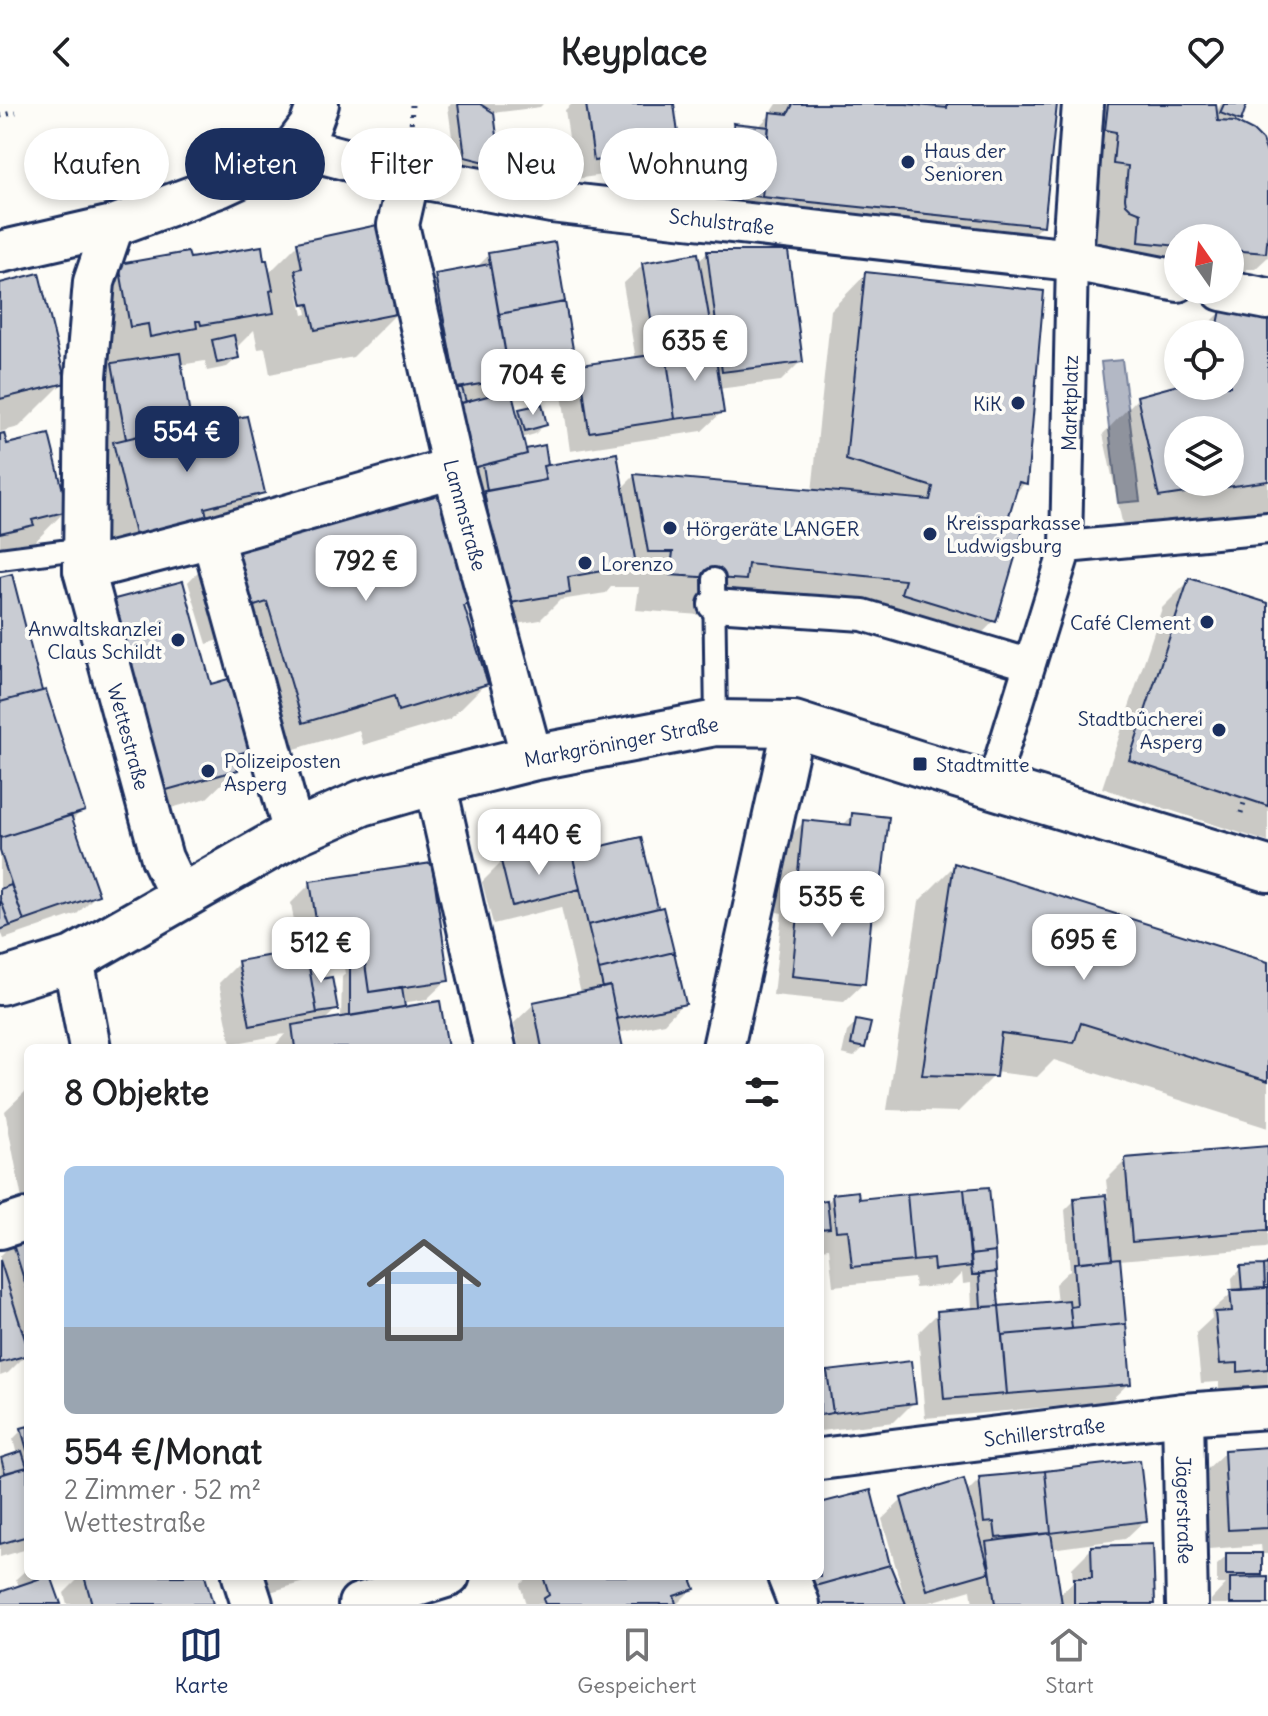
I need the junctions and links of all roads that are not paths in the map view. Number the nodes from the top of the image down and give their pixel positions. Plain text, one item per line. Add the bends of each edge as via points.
1 (318, 104) edge
2 (1083, 104) edge
3 (308, 128) edge
4 (462, 186) edge
5 (185, 200) edge
6 (404, 200) edge
7 (113, 226) junction
8 (0, 252) edge
9 (1072, 260) junction
10 (1164, 278) edge
11 (1244, 294) edge
12 (1268, 299) edge
13 (453, 468) junction
14 (1268, 528) edge
15 (212, 537) junction
16 (1066, 547) junction
17 (0, 559) edge
18 (84, 559) junction
19 (714, 592) joint
20 (1028, 664) junction
21 (716, 723) junction
22 (794, 724) junction
23 (532, 758) junction
24 (435, 782) junction
25 (992, 786) junction
26 (294, 833) junction
27 (1268, 869) edge
28 (181, 898) junction
29 (73, 959) junction
30 (0, 982) edge
31 (89, 1044) edge
32 (494, 1044) edge
33 (724, 1044) edge
34 (24, 1220) edge
35 (0, 1228) edge
36 (1268, 1408) edge
37 (1183, 1414) junction
38 (824, 1459) edge
39 (244, 1580) edge
40 (436, 1580) edge
41 (790, 1580) edge
42 (252, 1604) edge
43 (359, 1604) edge
44 (799, 1604) edge
45 (1187, 1604) edge

1 - 3 street
2 - 9 street
4 - 9 street, Schulstraße via 551,202
5 - 7 street
6 - 13 street, Lammstraße via 398,225
7 - 8 street
7 - 18 street, Wettestraße via 94,282 88,345
9 - 10 street, Schulstraße
9 - 16 street, Marktplatz
11 - 12 street
13 - 15 street
13 - 23 street, Lammstraße
14 - 16 street
15 - 18 street
15 - 26 street
16 - 20 street, Marktplatz
17 - 18 lane
18 - 28 street, Wettestraße via 162,858
19 - 20 street via 863,615
19 - 21 lane
20 - 25 street, Marktplatz
21 - 22 main road, Markgröninger Straße
21 - 23 main road, Markgröninger Straße
22 - 25 main road, Markgröninger Straße
22 - 33 street
23 - 24 main road, Markgröninger Straße
24 - 26 main road, Markgröninger Straße via 362,803
24 - 32 street
25 - 27 main road, Markgröninger Straße
26 - 28 main road, Markgröninger Straße
28 - 29 main road, Markgröninger Straße
29 - 30 main road, Markgröninger Straße
29 - 31 street
34 - 35 street
36 - 37 street, Schillerstraße
37 - 38 street, Schillerstraße
37 - 45 street, Jägerstraße
39 - 42 street
40 - 43 street
41 - 44 street

